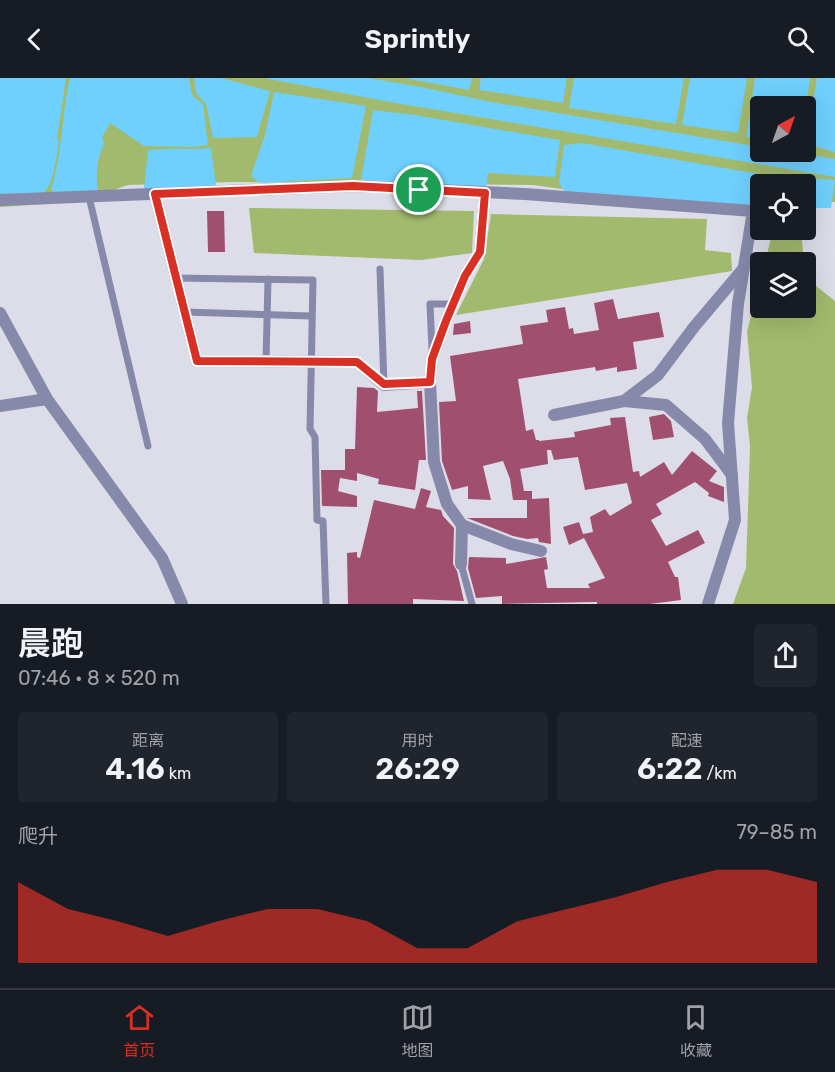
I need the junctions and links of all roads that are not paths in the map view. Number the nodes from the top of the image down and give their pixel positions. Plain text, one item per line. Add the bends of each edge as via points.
1 (485, 193) junction
2 (155, 194) junction
3 (89, 197) junction
4 (0, 200) edge
5 (744, 268) junction
6 (380, 269) dead end
7 (176, 278) junction
8 (268, 279) junction
9 (453, 304) junction
10 (185, 312) junction
11 (0, 313) edge
12 (267, 315) junction
13 (311, 316) junction
14 (432, 359) junction
15 (266, 361) junction
16 (310, 362) junction
17 (430, 382) junction
18 (384, 384) junction
19 (47, 399) junction
20 (624, 401) junction
21 (0, 406) edge
22 (554, 415) dead end
23 (148, 446) dead end
24 (733, 476) junction
25 (462, 525) junction
26 (541, 551) dead end
27 (462, 564) joint
28 (182, 604) edge
29 (326, 604) edge
30 (472, 604) edge
31 (708, 604) edge

1 - 2 street via 353,186
1 - 5 street via 753,211
1 - 9 street via 480,252
2 - 3 street
2 - 7 street
3 - 4 street
3 - 23 lane
5 - 20 street via 658,375
5 - 24 street via 728,423
6 - 18 lane
7 - 8 lane
7 - 10 street
8 - 12 lane
8 - 13 lane via 312,280
9 - 14 street
9 - 14 lane via 430,304
10 - 12 lane
10 - 15 street via 197,361
11 - 19 street
12 - 13 lane
12 - 15 lane
13 - 16 lane
14 - 17 street
15 - 16 street
16 - 18 street via 357,362
16 - 29 lane via 310,429 315,437 317,520 323,521
17 - 18 street
17 - 25 street via 434,462 447,504
19 - 21 street
19 - 28 street via 162,558
20 - 22 street
20 - 24 street via 666,405 705,439
24 - 31 street via 735,520
25 - 26 street
25 - 27 street
27 - 30 lane

